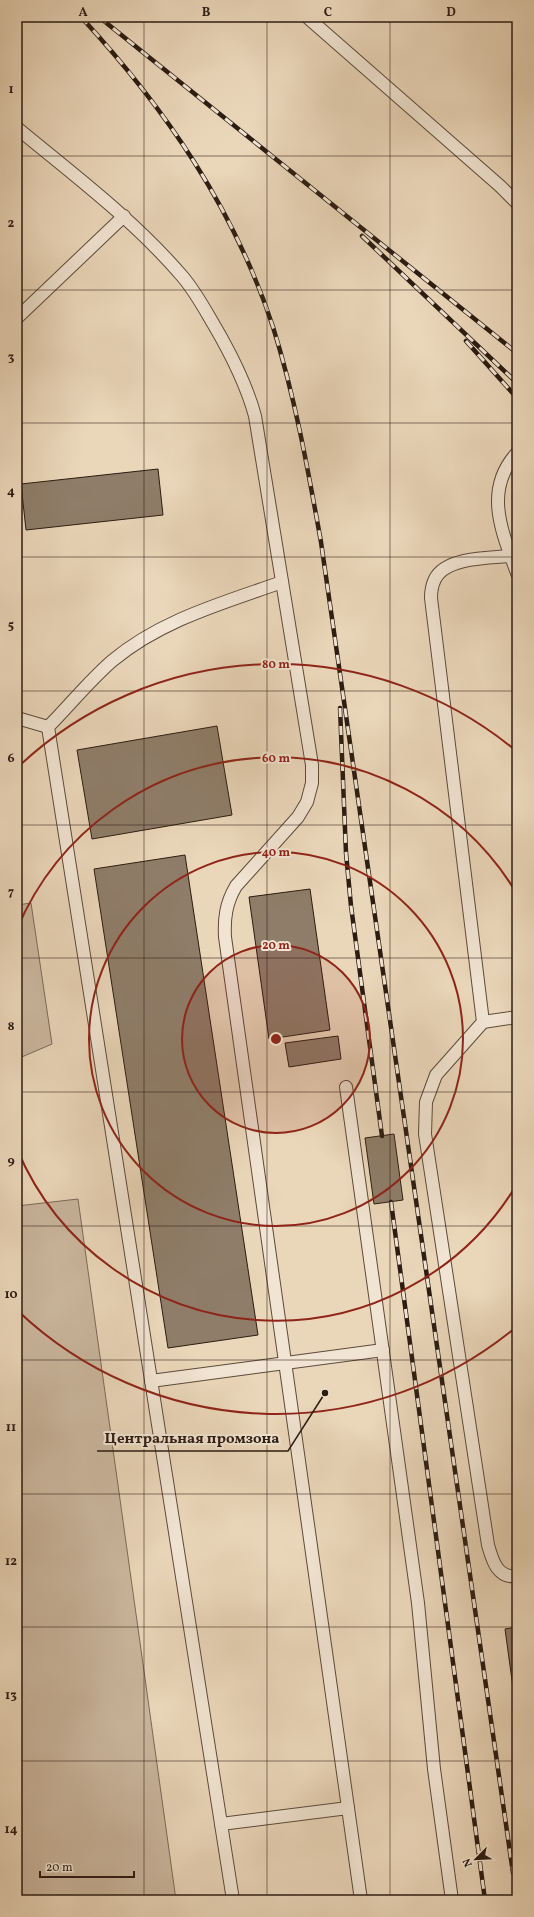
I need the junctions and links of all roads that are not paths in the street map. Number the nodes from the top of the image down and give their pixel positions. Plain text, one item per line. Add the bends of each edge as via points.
1 (307, 17) edge
2 (17, 128) edge
3 (517, 203) edge
4 (124, 216) junction
5 (17, 318) edge
6 (517, 453) edge
7 (514, 558) edge
8 (517, 573) edge
9 (282, 582) junction
10 (17, 718) edge
11 (48, 727) junction
12 (517, 1017) edge
13 (483, 1022) junction
14 (346, 1087) dead end
15 (383, 1350) junction
16 (285, 1363) junction
17 (151, 1381) junction
18 (517, 1576) edge
19 (348, 1808) junction
20 (221, 1824) junction
21 (233, 1900) edge
22 (361, 1900) edge
23 (452, 1900) edge

1 - 3 lane
2 - 4 lane
4 - 5 lane
4 - 9 lane via 198,296 238,366 255,416
6 - 7 lane via 500,481 497,502 499,518
7 - 8 lane
7 - 13 lane via 462,561 452,565 442,570 435,579 431,598
9 - 11 lane via 176,621 146,637 112,662
9 - 16 lane via 312,766 312,783 307,802 298,817 236,886 229,899 224,922
10 - 11 lane
11 - 17 lane
12 - 13 lane
13 - 18 lane via 436,1075 426,1102 425,1134 488,1545 493,1563 502,1574
14 - 15 lane
15 - 16 lane
15 - 23 lane via 418,1603 434,1769
16 - 17 lane
16 - 19 lane
17 - 20 lane
19 - 20 lane
19 - 22 lane
20 - 21 lane

